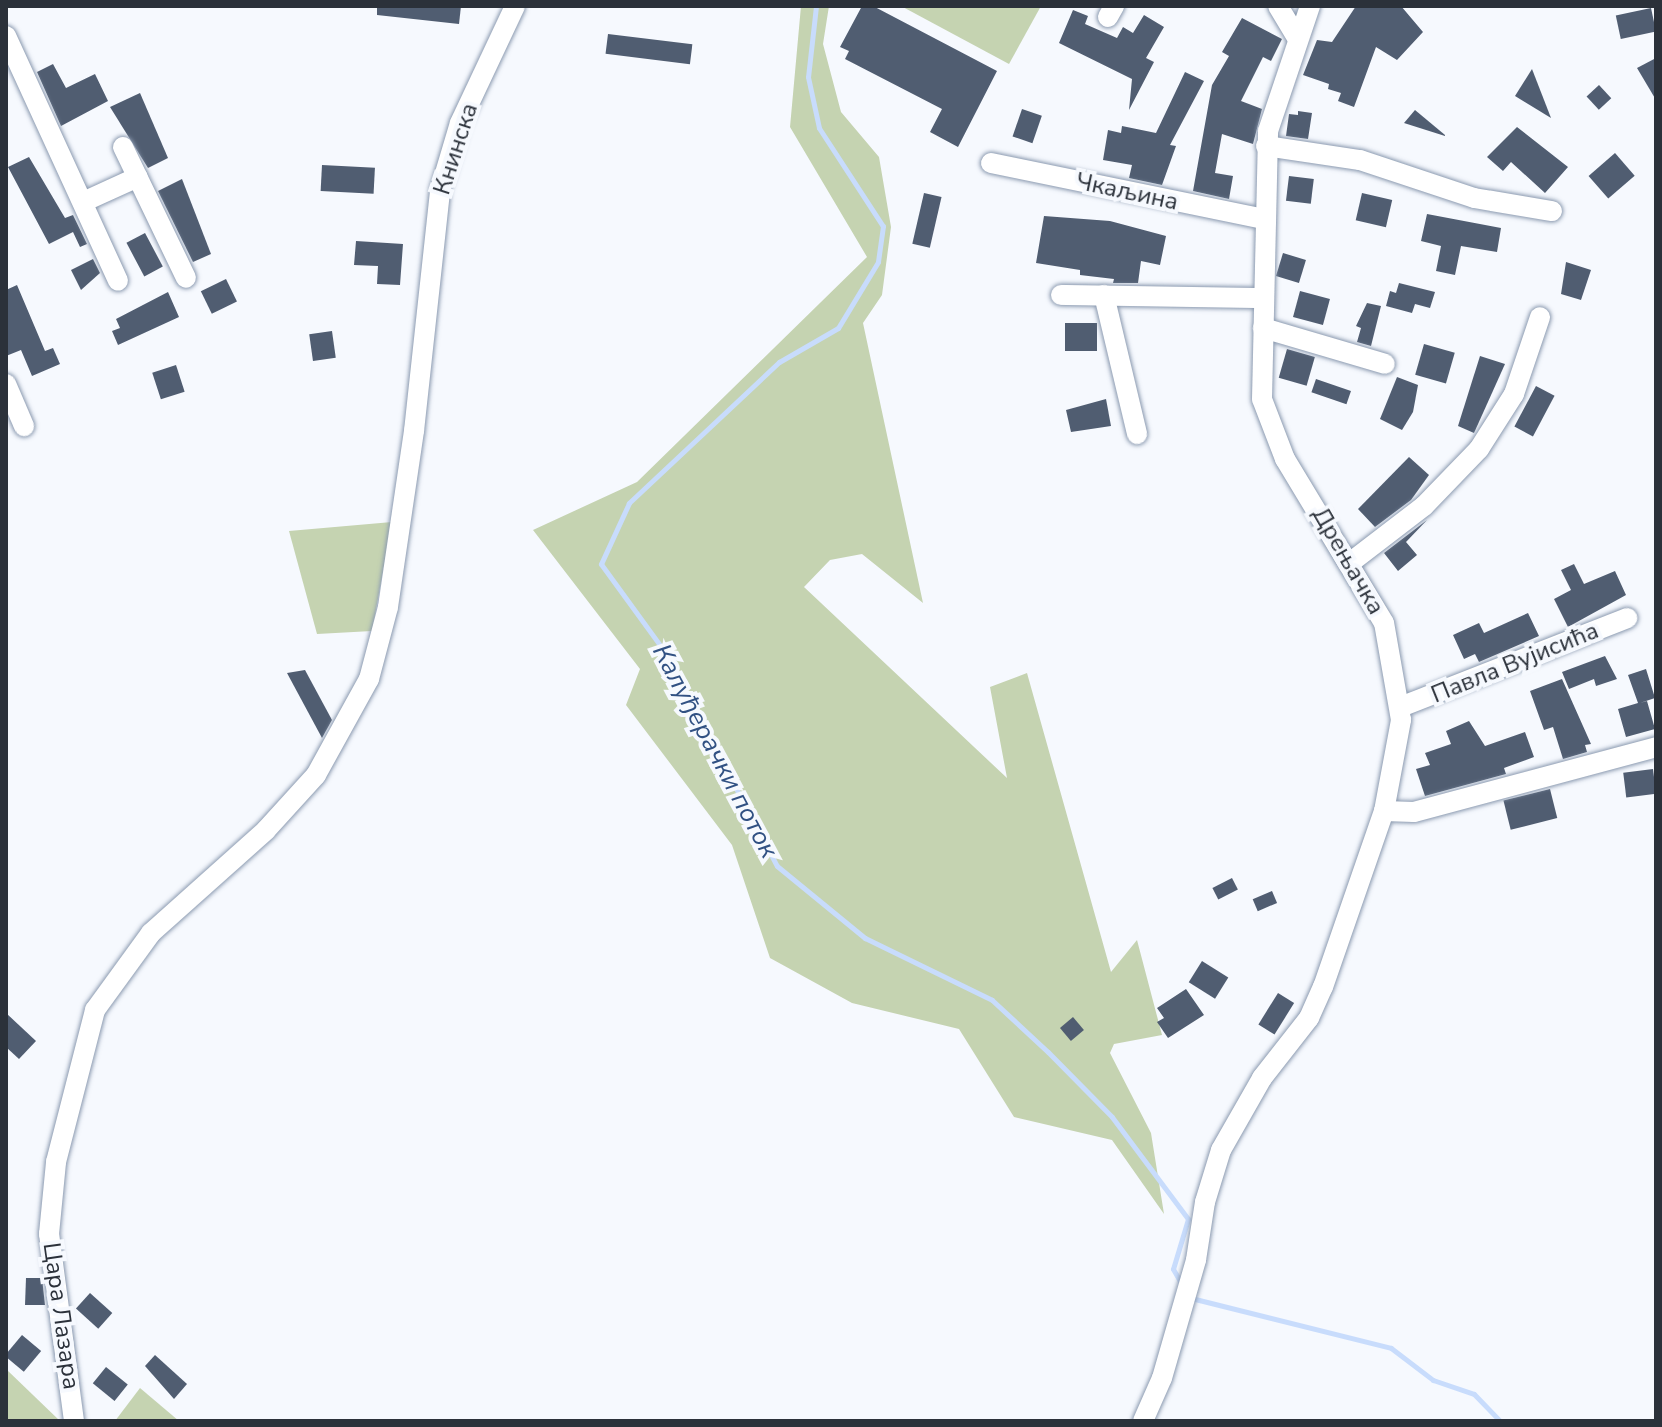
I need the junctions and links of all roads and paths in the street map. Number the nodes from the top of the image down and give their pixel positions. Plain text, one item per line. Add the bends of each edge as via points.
1 (515, 6) edge
2 (1278, 6) edge
3 (1310, 6) edge
4 (6, 36) edge
5 (1296, 36) junction
6 (12, 67) edge
7 (1266, 146) junction
8 (123, 147) dead end
9 (991, 163) dead end
10 (138, 177) junction
11 (83, 202) junction
12 (1552, 211) dead end
13 (1263, 219) junction
14 (186, 278) dead end
15 (118, 281) dead end
16 (1061, 295) dead end
17 (1104, 295) junction
18 (1261, 298) junction
19 (1540, 317) dead end
20 (1263, 328) junction
21 (1385, 364) dead end
22 (6, 384) edge
23 (24, 426) dead end
24 (1137, 434) dead end
25 (1351, 562) junction
26 (1627, 618) dead end
27 (1403, 706) junction
28 (1656, 747) edge
29 (1384, 811) junction
30 (77, 1071) joint
31 (74, 1421) edge
32 (1143, 1421) edge

1 - 30 street, Книнска via 440,190 390,592 369,679 316,775 266,830 151,933 102,994
2 - 5 street
3 - 5 street, Дрењачка
4 - 6 street
5 - 7 street, Дрењачка
6 - 11 street
7 - 12 street via 1360,160 1474,198
7 - 13 street, Дрењачка
8 - 10 street
9 - 13 street, Чкаљина
10 - 11 street
10 - 14 street
11 - 15 street
13 - 18 street, Дрењачка
16 - 17 street
17 - 18 street
17 - 24 street
18 - 20 street, Дрењачка
19 - 25 street via 1514,394 1479,449 1424,506
20 - 21 street
20 - 25 street, Дрењачка via 1262,399 1280,447
22 - 23 street
25 - 27 street, Дрењачка via 1384,623
26 - 27 street, Павла Вујисића
27 - 29 street, Дрењачка
28 - 29 street via 1414,812
29 - 32 street, Дрењачка via 1355,905 1309,1018 1262,1078 1221,1150 1205,1202 1196,1260 1162,1378
30 - 31 street, Цара Лазара via 56,1162 49,1234

